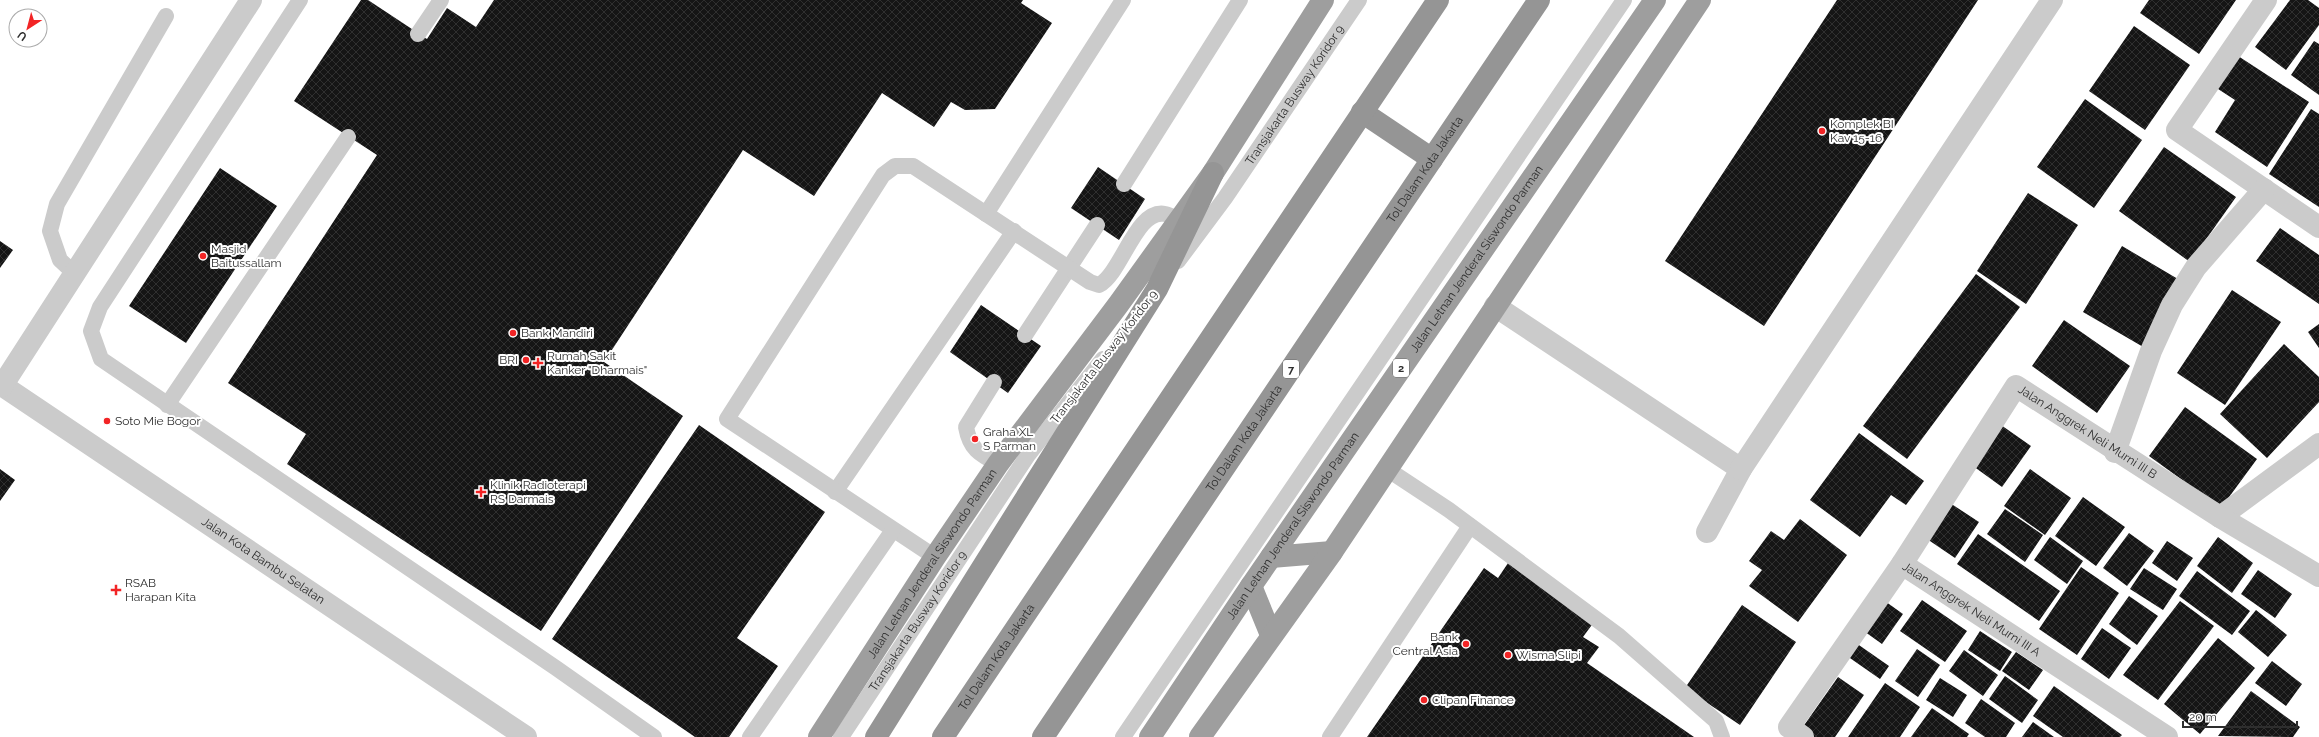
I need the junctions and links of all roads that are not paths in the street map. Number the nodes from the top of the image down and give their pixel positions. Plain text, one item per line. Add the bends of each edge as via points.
1 (251, 0) edge
2 (300, 0) edge
3 (441, 0) edge
4 (1122, 0) edge
5 (1240, 0) edge
6 (1323, 0) edge
7 (1359, 0) edge
8 (1438, 0) edge
9 (1539, 0) edge
10 (1624, 0) edge
11 (1655, 0) edge
12 (1700, 0) edge
13 (2052, 0) edge
14 (2266, 0) edge
15 (166, 16) dead end
16 (418, 34) dead end
17 (1362, 112) junction
18 (348, 136) dead end
19 (1432, 159) junction
20 (1213, 173) junction
21 (1124, 184) dead end
22 (2264, 189) junction
23 (986, 214) junction
24 (1180, 220) junction
25 (1097, 225) dead end
26 (2319, 227) edge
27 (1014, 231) junction
28 (1070, 269) junction
29 (74, 273) junction
30 (1157, 289) junction
31 (1495, 306) junction
32 (1025, 336) dead end
33 (994, 382) dead end
34 (1, 385) edge
35 (167, 405) junction
36 (2319, 444) edge
37 (2115, 452) junction
38 (998, 464) junction
39 (1387, 469) junction
40 (1741, 469) junction
41 (835, 492) junction
42 (2220, 517) junction
43 (1470, 526) junction
44 (893, 530) junction
45 (1708, 532) dead end
46 (1332, 552) junction
47 (935, 557) junction
48 (1271, 557) junction
49 (1902, 564) junction
50 (2319, 576) edge
51 (1250, 586) junction
52 (1271, 635) junction
53 (1796, 732) edge
54 (526, 737) edge
55 (654, 737) edge
56 (750, 737) edge
57 (819, 737) edge
58 (841, 737) edge
59 (876, 737) edge
60 (943, 737) edge
61 (1043, 737) edge
62 (1123, 737) edge
63 (1150, 737) edge
64 (1200, 737) edge
65 (1330, 737) edge
66 (1722, 737) edge
67 (2167, 737) edge

1 - 29 street
2 - 35 lane via 100,307 91,332 102,360
3 - 16 lane
4 - 23 lane
5 - 21 lane
6 - 20 highway, Jalan Letnan Jenderal Siswondo Parman
7 - 30 lane, Transjakarta Busway Koridor 9 via 1225,198
8 - 17 highway, Tol Dalam Kota Jakarta
9 - 19 highway, Tol Dalam Kota Jakarta / 7
10 - 62 lane
11 - 48 highway, Jalan Letnan Jenderal Siswondo Parman / 2
12 - 31 highway
13 - 40 street
14 - 22 street via 2177,130
15 - 29 lane via 57,204 50,231 60,260
17 - 19 highway
17 - 60 highway, Tol Dalam Kota Jakarta
18 - 35 lane
19 - 61 highway, Tol Dalam Kota Jakarta / 7
20 - 24 highway, Jalan Letnan Jenderal Siswondo Parman
20 - 30 highway
22 - 26 street
22 - 37 street via 2196,266 2172,305 2151,351
23 - 27 lane
23 - 41 lane via 913,166 895,166 883,175 727,419
24 - 28 lane via 1165,214 1154,215 1146,220 1120,260 1099,285
24 - 38 highway, Jalan Letnan Jenderal Siswondo Parman
25 - 28 lane
27 - 28 lane
27 - 41 lane
28 - 32 lane
29 - 34 street
30 - 58 lane, Transjakarta Busway Koridor 9 via 1028,455
30 - 59 highway
31 - 39 highway
31 - 40 street
33 - 38 lane via 966,427 968,442 982,456
34 - 54 street, Jalan Kota Bambu Selatan
35 - 55 lane
36 - 42 street
37 - 42 street, Jalan Anggrek Neli Murni III B
37 - 49 street, Jalan Anggrek Neli Murni III B via 2016,386
38 - 47 highway, Jalan Letnan Jenderal Siswondo Parman
39 - 43 lane
39 - 46 highway
40 - 45 street
41 - 44 lane
42 - 50 street, Jalan Anggrek Neli Murni III B
43 - 65 lane
43 - 66 lane via 1619,636 1716,721
44 - 47 lane
44 - 56 lane
46 - 48 highway
46 - 52 highway
47 - 57 highway, Jalan Letnan Jenderal Siswondo Parman
48 - 51 highway, Jalan Letnan Jenderal Siswondo Parman / 2
49 - 53 street, Jalan Anggrek Neli Murni III A
49 - 67 street, Jalan Anggrek Neli Murni III A
51 - 52 highway
51 - 63 highway, Jalan Letnan Jenderal Siswondo Parman / 2
52 - 64 highway

